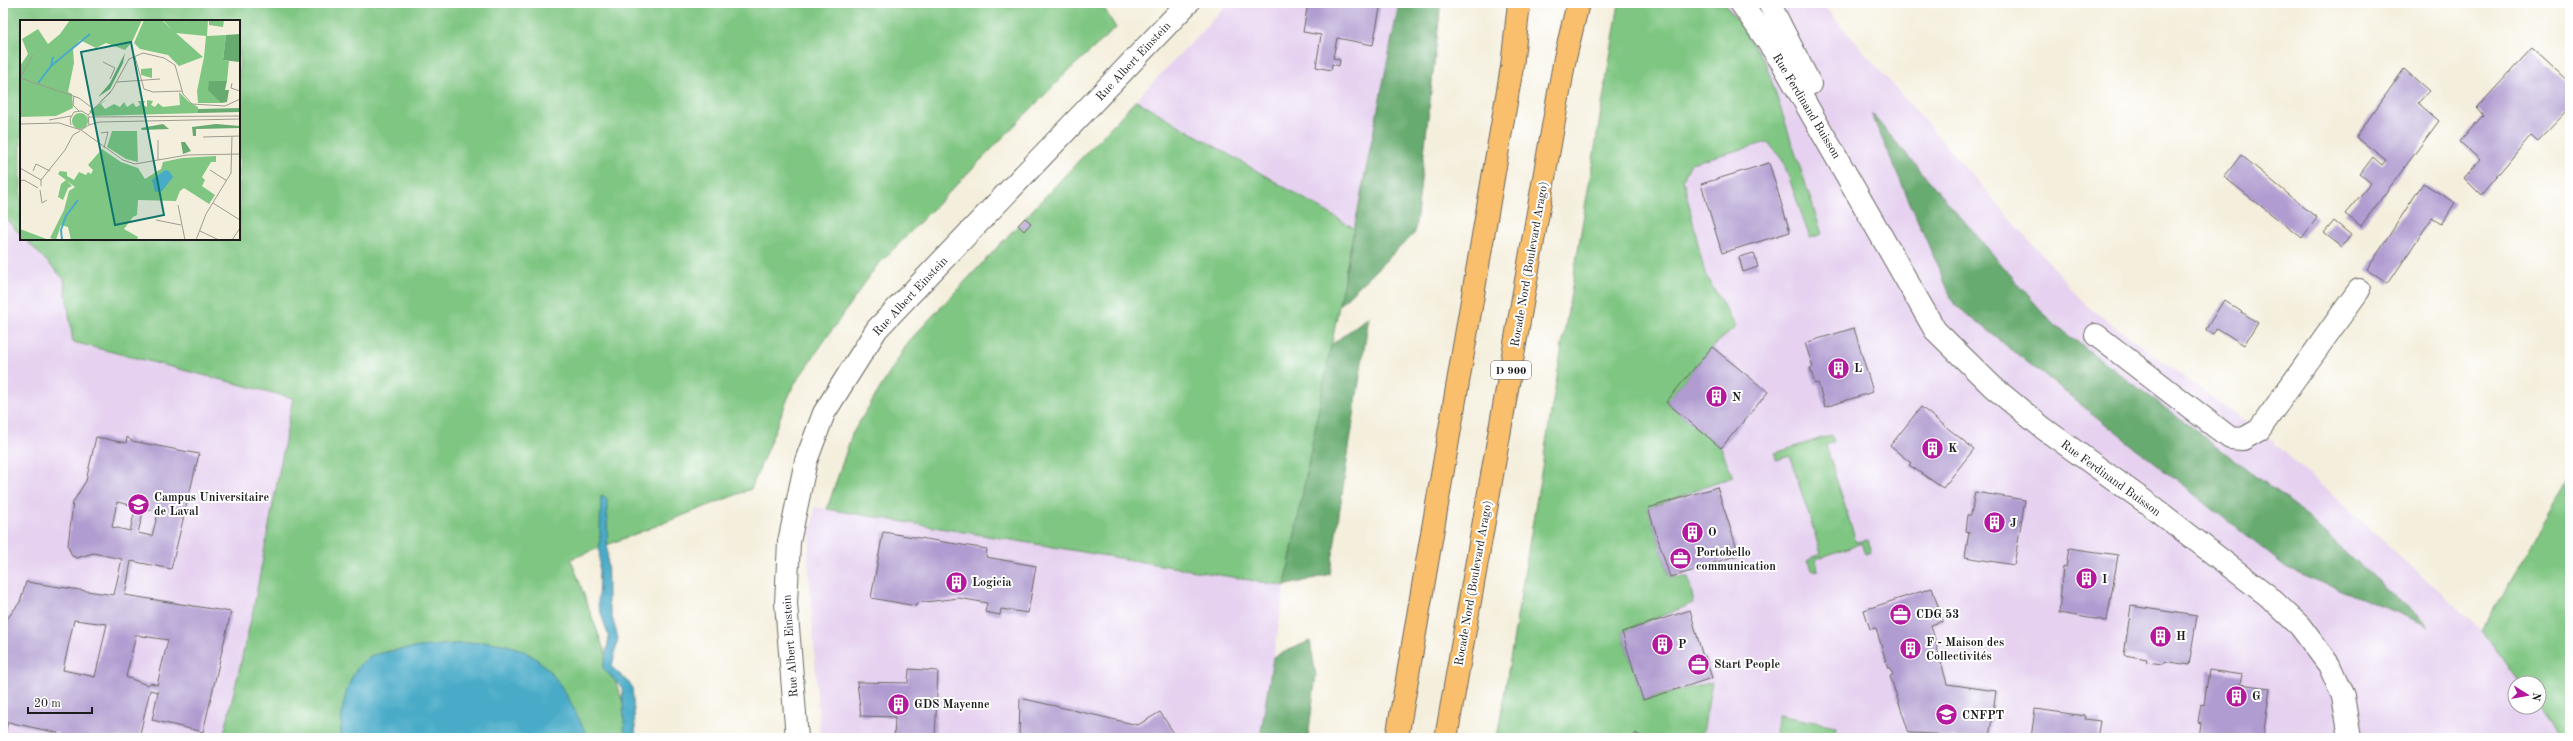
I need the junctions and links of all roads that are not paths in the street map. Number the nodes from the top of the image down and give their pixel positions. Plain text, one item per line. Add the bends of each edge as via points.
1 (1188, 3) edge
2 (1519, 3) edge
3 (1578, 3) edge
4 (1741, 3) edge
5 (1769, 3) edge
6 (1869, 212) junction
7 (2359, 290) dead end
8 (2096, 335) dead end
9 (797, 738) edge
10 (1397, 738) edge
11 (1446, 738) edge
12 (2350, 738) edge

1 - 9 street, Rue Albert Einstein via 877,329 824,413 806,461 789,542 786,603
2 - 10 main road via 1512,67
3 - 11 main road, Rocade Nord (Boulevard Arago) / D 900 via 1565,58
4 - 6 street, Rue Ferdinand Buisson via 1783,64
5 - 6 street, Rue Ferdinand Buisson
6 - 12 street, Rue Ferdinand Buisson via 1935,330 1992,387 2267,595 2300,626 2329,664 2340,690
7 - 8 street via 2259,430 2244,439 2230,438

